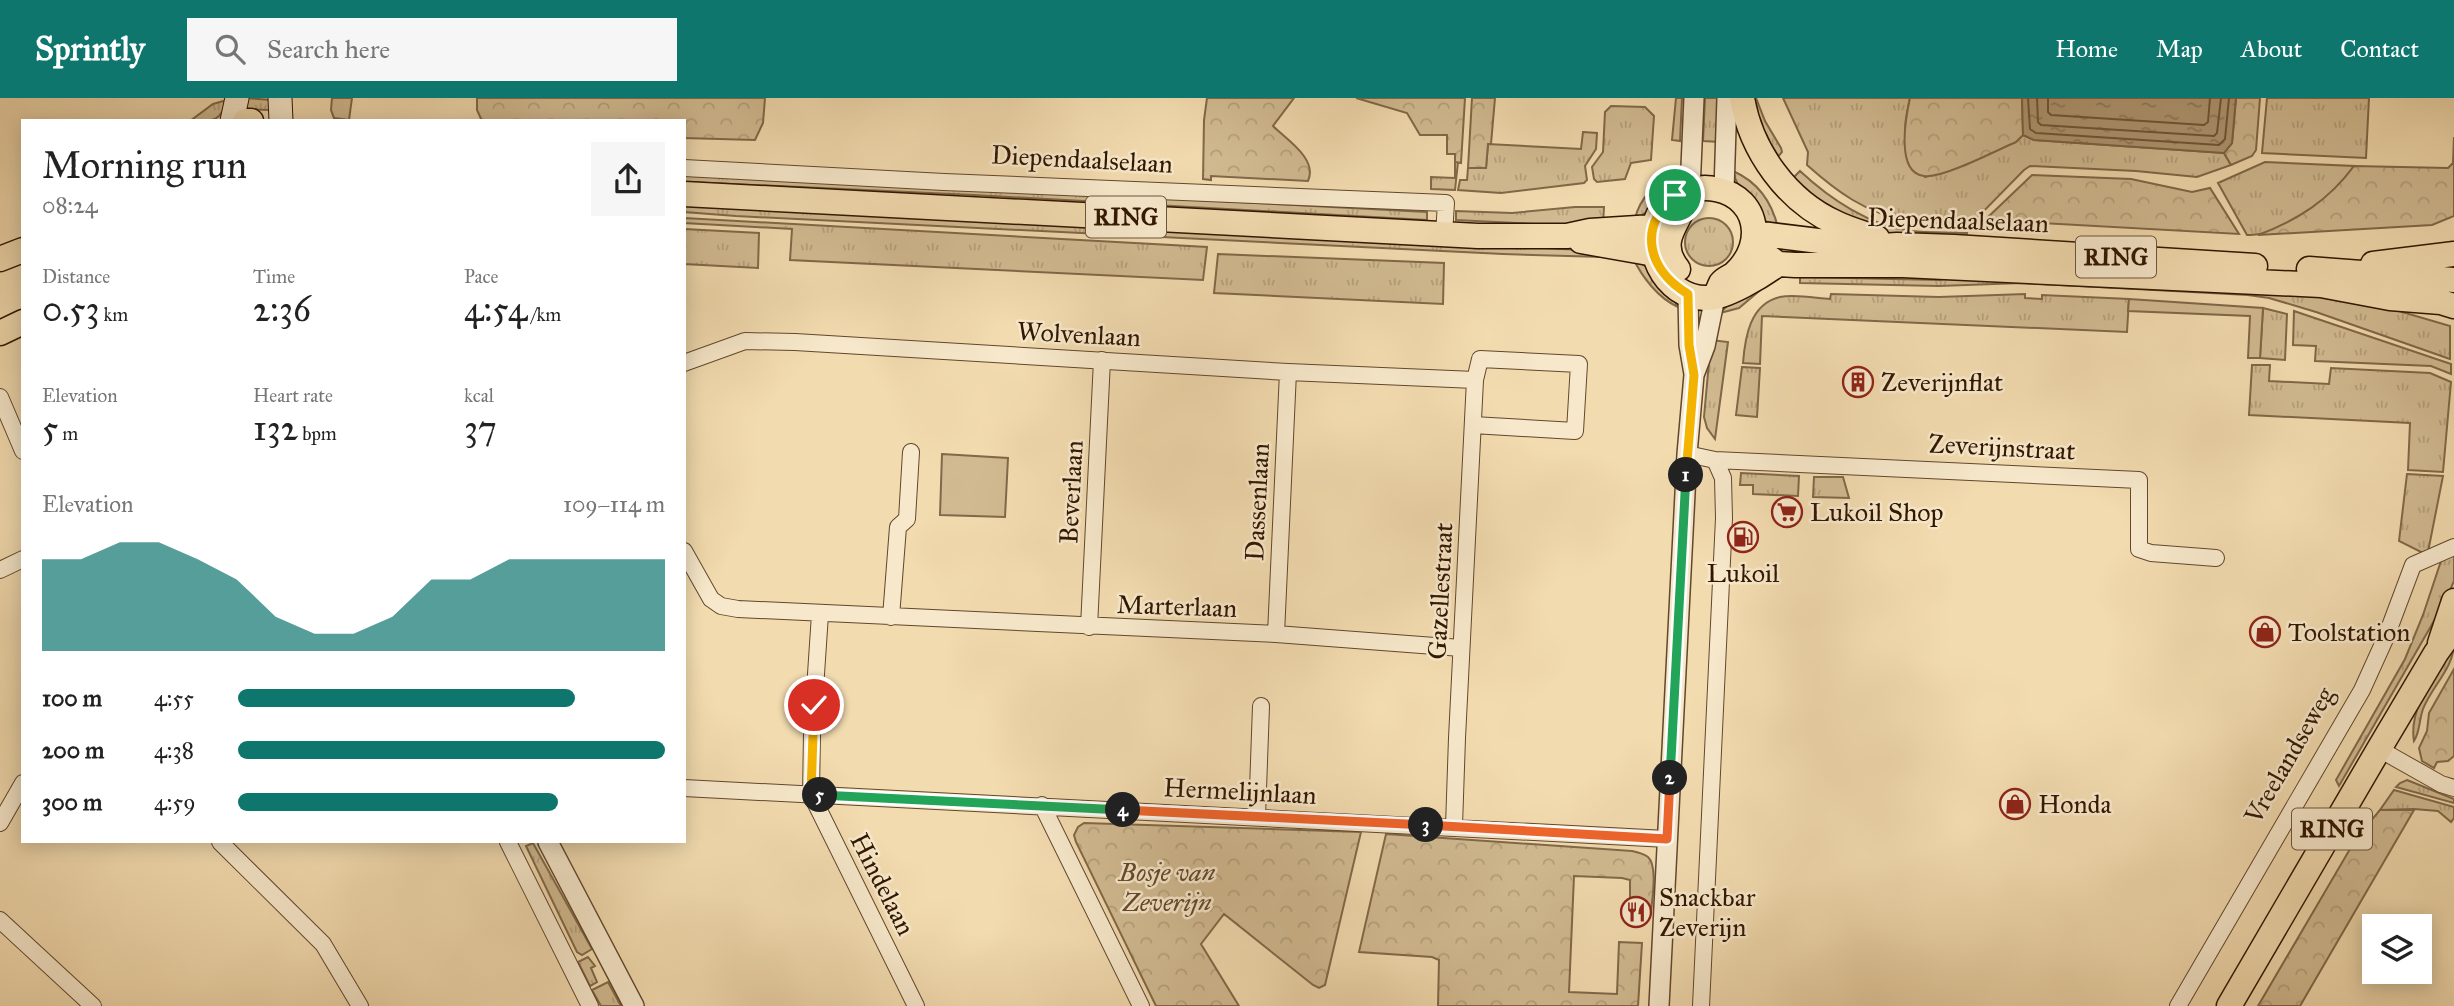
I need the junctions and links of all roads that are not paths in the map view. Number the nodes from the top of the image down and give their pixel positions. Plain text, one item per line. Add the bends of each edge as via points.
1 (237, 98) edge
2 (280, 98) edge
3 (1694, 98) edge
4 (1727, 98) edge
5 (1742, 98) edge
6 (232, 119) edge
7 (281, 119) edge
8 (686, 167) edge
9 (1690, 190) junction
10 (1724, 190) junction
11 (686, 194) edge
12 (1653, 226) junction
13 (1754, 233) junction
14 (1444, 234) junction
15 (1567, 236) junction
16 (1897, 245) junction
17 (21, 251) edge
18 (2454, 254) edge
19 (1662, 255) junction
20 (0, 259) edge
21 (1750, 269) junction
22 (2334, 271) junction
23 (2454, 280) edge
24 (1719, 289) junction
25 (1688, 294) junction
26 (2390, 298) junction
27 (2454, 306) edge
28 (21, 323) edge
29 (2454, 323) edge
30 (0, 332) edge
31 (1102, 360) junction
32 (686, 362) edge
33 (1288, 372) junction
34 (1694, 375) junction
35 (1475, 380) junction
36 (0, 397) edge
37 (1473, 425) junction
38 (21, 446) edge
39 (911, 452) dead end
40 (1687, 454) junction
41 (1715, 460) junction
42 (2454, 547) edge
43 (686, 555) edge
44 (2216, 558) dead end
45 (21, 560) edge
46 (0, 570) edge
47 (2454, 601) edge
48 (820, 614) junction
49 (891, 617) junction
50 (1089, 627) junction
51 (2454, 628) edge
52 (1276, 634) junction
53 (1461, 648) junction
54 (2436, 653) junction
55 (1261, 706) dead end
56 (2379, 749) junction
57 (21, 786) edge
58 (686, 788) edge
59 (2454, 788) edge
60 (811, 794) junction
61 (1041, 805) junction
62 (1257, 817) junction
63 (0, 823) edge
64 (1454, 826) junction
65 (1667, 839) junction
66 (221, 843) edge
67 (508, 843) edge
68 (549, 843) edge
69 (0, 920) edge
70 (93, 1006) edge
71 (360, 1006) edge
72 (590, 1006) edge
73 (634, 1006) edge
74 (916, 1006) edge
75 (1140, 1006) edge
76 (1659, 1006) edge
77 (1701, 1006) edge
78 (2178, 1006) edge
79 (2229, 1006) edge

1 - 6 main road
2 - 7 main road
3 - 9 street
4 - 10 street
5 - 16 main road via 1762,153 1787,187 1835,223
8 - 14 street, Diependaalselaan via 944,183 1446,203
9 - 10 main road
9 - 12 main road via 1668,201
9 - 19 main road
10 - 13 main road via 1748,211
11 - 14 main road, RING
12 - 15 main road, RING
12 - 19 main road
13 - 16 main road, Diependaalselaan / RING via 1867,247
13 - 21 main road
14 - 15 main road, RING
15 - 19 main road, RING via 1589,244
16 - 22 main road, Diependaalselaan / RING
17 - 20 main road
18 - 22 main road
19 - 24 main road via 1695,280
19 - 25 main road via 1668,280
21 - 24 main road via 1728,293
21 - 26 main road, Diependaalselaan / RING via 1770,258 1779,264 1903,265 2321,285
22 - 23 main road, Diependaalselaan / RING
24 - 25 main road via 1698,298
24 - 34 street
25 - 34 street
26 - 27 main road, Diependaalselaan / RING
26 - 29 main road, RING
28 - 30 main road
31 - 32 street, Wolvenlaan via 746,341
31 - 33 street, Wolvenlaan
31 - 50 street, Beverlaan
33 - 35 street, Wolvenlaan
33 - 52 street, Dassenlaan
34 - 40 street
35 - 37 street, Gazellestraat
35 - 37 street, Gazellestraat via 1480,359 1579,364 1575,431
36 - 38 street
37 - 53 street, Gazellestraat
39 - 49 street via 907,519 898,527
40 - 41 street, Zeverijnstraat
40 - 65 street
41 - 44 street, Zeverijnstraat via 2139,480 2139,549
41 - 77 street via 1723,478 1724,518
42 - 78 street, Vreelandseweg via 2413,565 2362,690
43 - 48 street, Marterlaan via 711,599 721,606
45 - 46 street
47 - 54 main road, RING
48 - 49 street, Marterlaan
48 - 60 street, Hindelaan
49 - 50 street, Marterlaan
50 - 52 street, Marterlaan
51 - 54 main road, RING
52 - 53 street, Marterlaan
53 - 64 street, Gazellestraat
54 - 56 main road, RING
55 - 62 street
56 - 59 street
56 - 79 main road, RING
57 - 63 street
58 - 60 street, Hermelijnlaan
60 - 61 street, Hermelijnlaan
60 - 74 street, Hindelaan
61 - 62 street, Hermelijnlaan
61 - 75 street
62 - 64 street, Hermelijnlaan
64 - 65 street, Hermelijnlaan
65 - 76 street
66 - 71 street via 323,944
67 - 72 street
68 - 73 street
69 - 70 street

